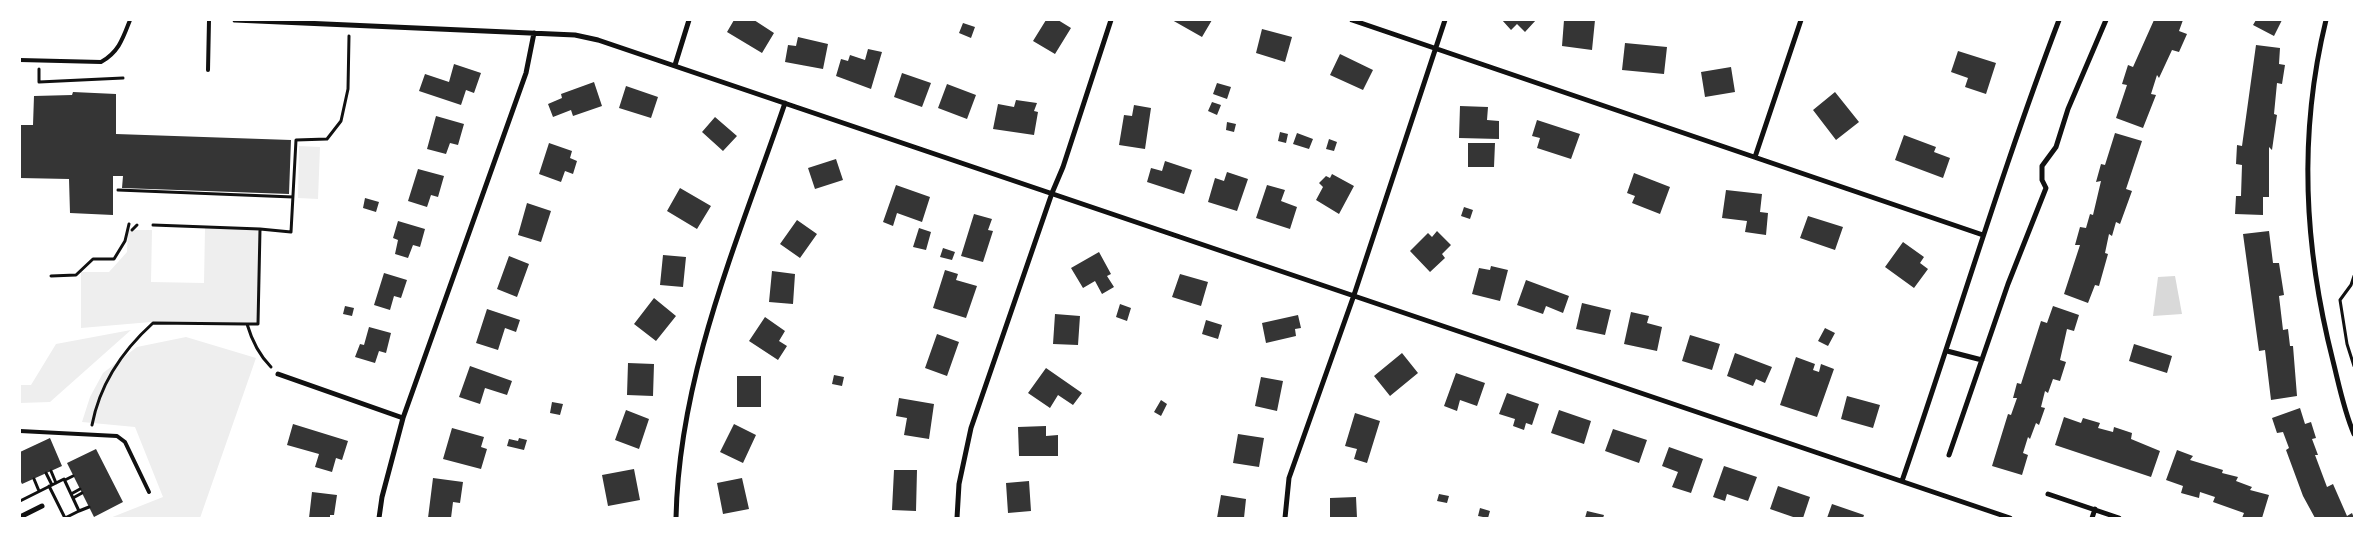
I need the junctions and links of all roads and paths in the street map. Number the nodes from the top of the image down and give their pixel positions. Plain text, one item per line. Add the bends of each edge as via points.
1 (130, 20) edge
2 (209, 20) edge
3 (235, 20) edge
4 (689, 20) edge
5 (1111, 20) edge
6 (1352, 20) edge
7 (1445, 20) edge
8 (1801, 20) edge
9 (2059, 20) edge
10 (2106, 20) edge
11 (2326, 20) edge
12 (349, 24) junction
13 (534, 33) junction
14 (1435, 48) junction
15 (20, 60) edge
16 (40, 60) junction
17 (675, 65) junction
18 (208, 70) dead end
19 (123, 78) dead end
20 (785, 103) junction
21 (1755, 157) junction
22 (118, 190) dead end
23 (1052, 193) junction
24 (293, 196) junction
25 (129, 224) dead end
26 (137, 225) dead end
27 (153, 225) dead end
28 (260, 229) junction
29 (132, 230) dead end
30 (1983, 235) junction
31 (51, 276) dead end
32 (2354, 276) edge
33 (1354, 296) junction
34 (247, 324) junction
35 (1947, 351) junction
36 (1982, 360) junction
37 (2354, 366) edge
38 (278, 374) joint
39 (403, 418) junction
40 (20, 430) edge
41 (91, 433) junction
42 (2354, 434) edge
43 (1950, 455) dead end
44 (51, 471) dead end
45 (46, 473) dead end
46 (73, 476) dead end
47 (34, 479) dead end
48 (65, 480) junction
49 (1902, 481) junction
50 (52, 485) junction
51 (80, 489) dead end
52 (39, 491) junction
53 (149, 492) dead end
54 (82, 493) dead end
55 (71, 494) junction
56 (2048, 494) dead end
57 (73, 498) junction
58 (20, 501) edge
59 (42, 506) dead end
60 (89, 507) dead end
61 (79, 510) junction
62 (2095, 510) junction
63 (20, 517) edge
64 (379, 518) edge
65 (676, 518) edge
66 (957, 518) edge
67 (1285, 518) edge
68 (2010, 518) edge
69 (2092, 518) edge
70 (2120, 518) edge

1 - 16 lane via 122,43 112,56 101,62
2 - 18 lane
3 - 12 street
4 - 17 street
5 - 23 street
6 - 14 street
7 - 14 street
8 - 21 street
9 - 30 street
10 - 36 street via 2068,109 2056,147 2042,166 2042,180 2046,188
11 - 42 street via 2308,138 2307,209 2323,322
12 - 13 street
12 - 24 path via 348,88 340,121 327,139 296,140 296,190
13 - 17 street via 598,40
13 - 39 street via 526,73
14 - 21 street
14 - 33 street
15 - 16 lane
16 - 19 path via 39,82
17 - 20 street
20 - 23 street
20 - 65 street via 719,295 693,382 680,451
21 - 30 street
22 - 24 path
23 - 33 street
23 - 66 street via 971,428 959,484
24 - 28 path via 290,232
25 - 31 path via 125,241 114,259 93,259 76,275
26 - 29 path
27 - 28 path
28 - 34 path via 258,324
30 - 35 street
32 - 37 path via 2340,300 2346,344
33 - 49 street
33 - 67 street via 1289,478
34 - 38 path via 251,339
34 - 41 path via 152,323 108,375 95,409
35 - 36 street
35 - 49 street
36 - 43 street
38 - 39 street
39 - 64 street
40 - 41 lane
41 - 53 lane via 117,436 125,442
44 - 50 path
45 - 50 path
46 - 48 path
47 - 52 path
48 - 50 path
48 - 55 path
49 - 68 street
50 - 52 path
50 - 61 path via 64,518
51 - 55 path
52 - 58 path
54 - 57 path
55 - 57 path
56 - 62 street
57 - 61 path
59 - 63 street
60 - 61 path
62 - 69 street
62 - 70 street

